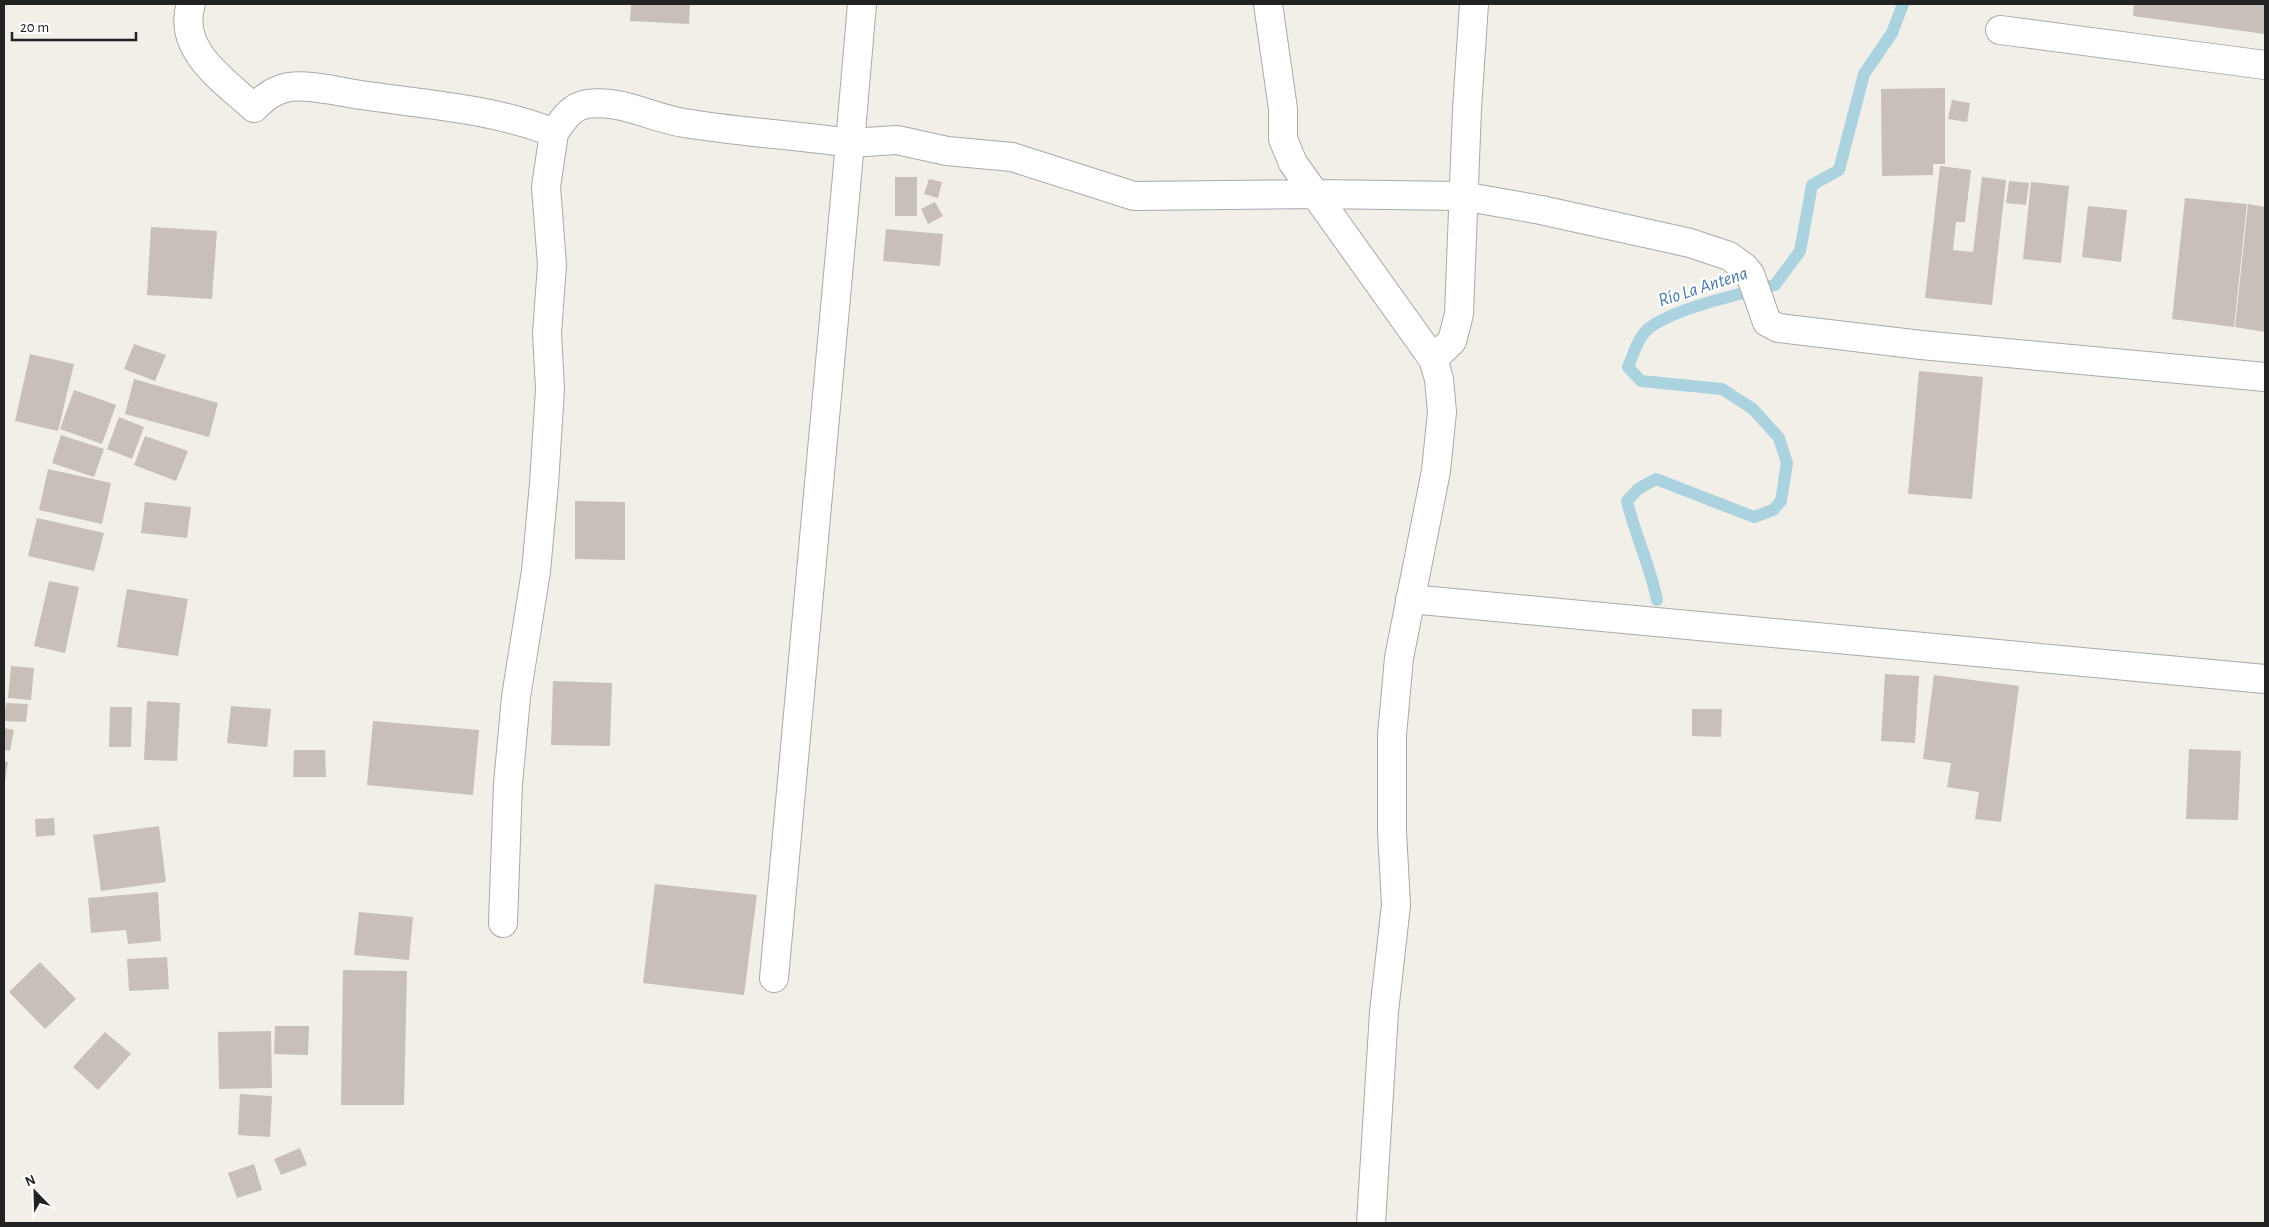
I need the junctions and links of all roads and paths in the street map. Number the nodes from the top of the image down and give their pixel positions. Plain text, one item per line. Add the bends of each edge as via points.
1 (191, 4) edge
2 (862, 4) edge
3 (1268, 4) edge
4 (1474, 4) edge
5 (2000, 30) dead end
6 (2265, 65) edge
7 (554, 133) junction
8 (850, 143) junction
9 (1315, 194) junction
10 (1462, 196) junction
11 (1433, 358) junction
12 (2265, 377) edge
13 (1410, 599) junction
14 (2265, 679) edge
15 (503, 923) dead end
16 (774, 978) dead end
17 (1371, 1223) edge

1 - 7 street via 188,32 199,56 254,108 268,94 290,87 316,89 531,123
2 - 8 street
3 - 9 street via 1283,109 1283,139 1293,163
4 - 10 street
5 - 6 street
7 - 8 street via 569,112 586,104 618,104 682,123
7 - 15 street via 546,186 552,265 547,333 550,389 546,456 536,571 516,697
8 - 9 street via 897,140 947,151 1012,157 1134,196
8 - 16 street
9 - 10 street
9 - 11 street
10 - 11 street via 1458,314 1452,341
10 - 12 street via 1690,243 1729,256 1750,274 1767,322 1778,328 1921,345
11 - 13 street via 1440,379 1442,412 1436,471
13 - 14 street
13 - 17 street via 1399,658 1392,735 1396,905 1384,1012

